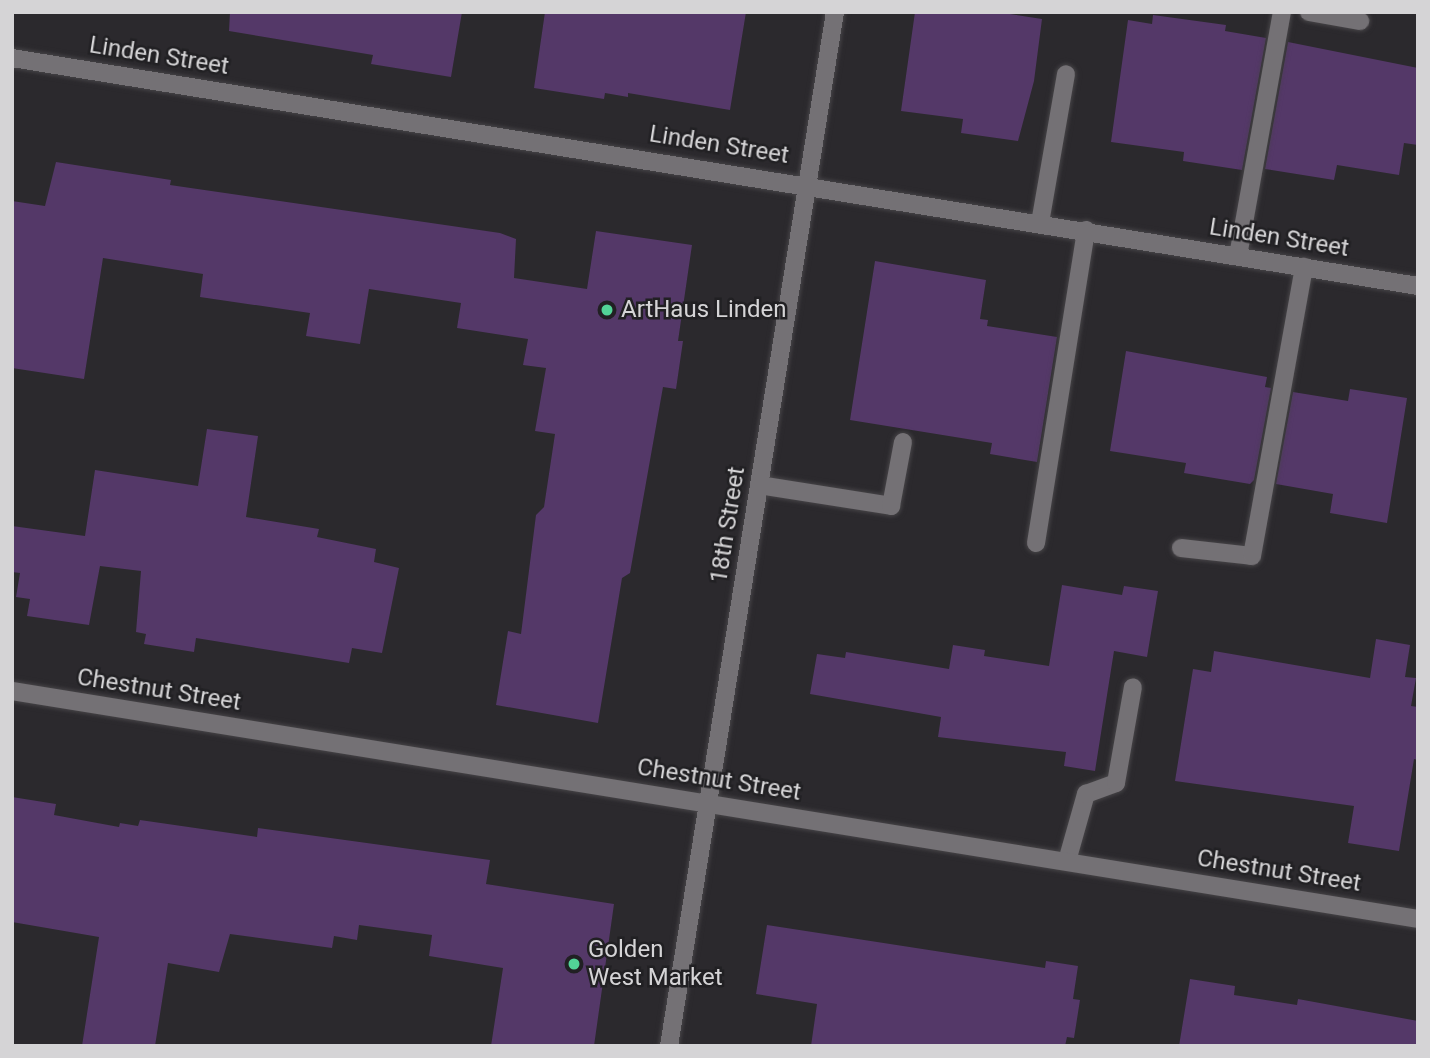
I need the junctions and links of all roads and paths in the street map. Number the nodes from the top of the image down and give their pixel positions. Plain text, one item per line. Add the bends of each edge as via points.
1 (835, 12) edge
2 (1282, 12) edge
3 (1309, 12) edge
4 (1360, 21) dead end
5 (12, 58) edge
6 (1066, 74) dead end
7 (809, 184) junction
8 (1040, 223) junction
9 (1086, 230) junction
10 (1238, 256) junction
11 (1304, 267) junction
12 (1418, 286) edge
13 (902, 442) dead end
14 (760, 485) junction
15 (1036, 543) dead end
16 (1181, 548) dead end
17 (1133, 687) dead end
18 (12, 691) edge
19 (707, 803) junction
20 (1067, 861) junction
21 (1418, 919) edge
22 (669, 1046) edge

1 - 7 street, 18th Street
2 - 10 street
3 - 4 street
5 - 7 street, Linden Street
6 - 8 street
7 - 8 street, Linden Street
7 - 14 street, 18th Street
8 - 9 street, Linden Street
9 - 10 street, Linden Street
9 - 15 street
10 - 11 street, Linden Street
11 - 12 street, Linden Street
11 - 16 street via 1252,556
13 - 14 street via 891,506
14 - 19 street, 18th Street
17 - 20 street via 1116,783 1086,794
18 - 19 street, Chestnut Street
19 - 20 street, Chestnut Street
19 - 22 street, 18th Street
20 - 21 street, Chestnut Street

